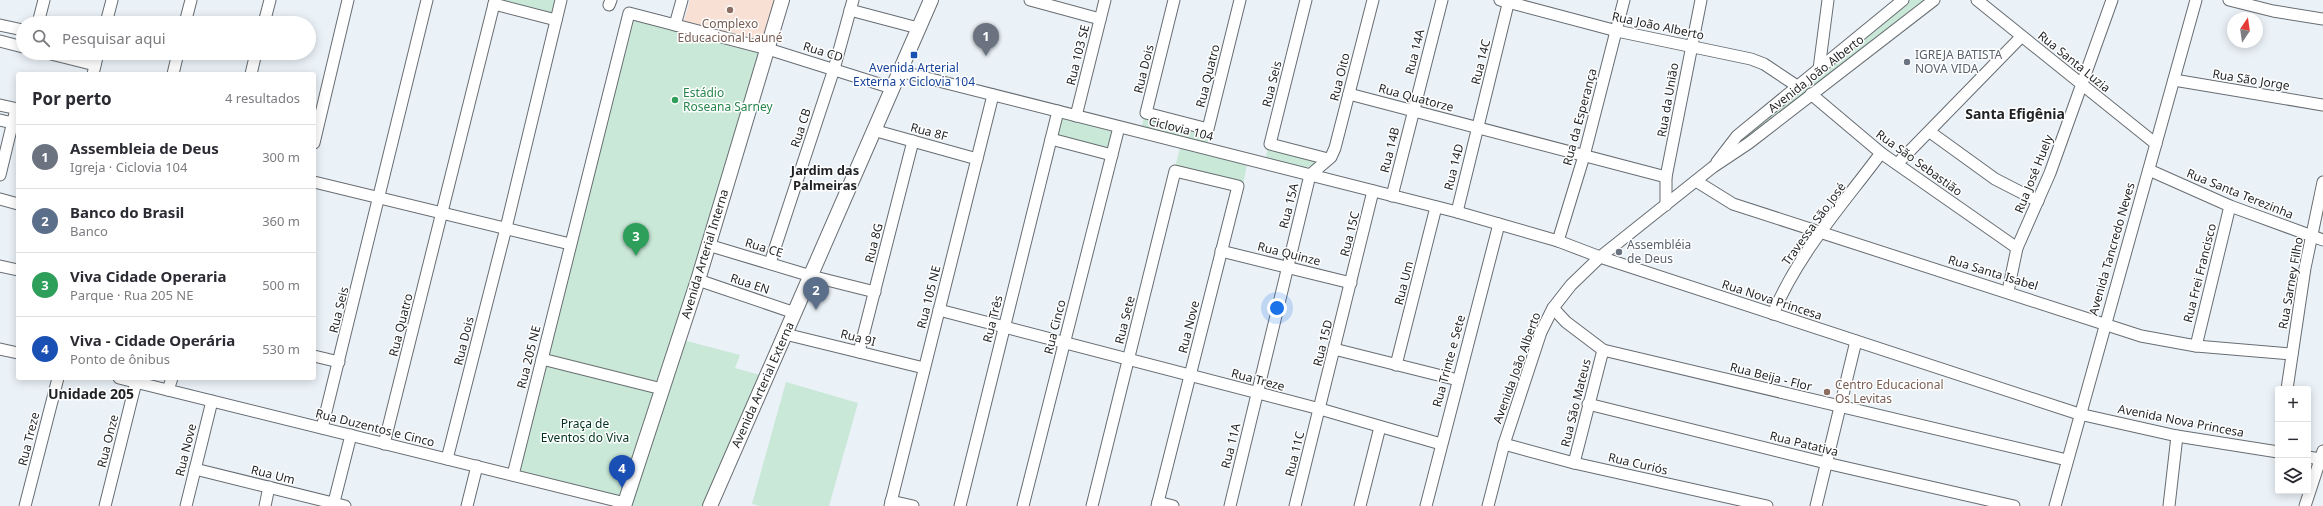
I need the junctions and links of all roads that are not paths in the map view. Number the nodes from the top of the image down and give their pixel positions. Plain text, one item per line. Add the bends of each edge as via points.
1 (112, 0) edge
2 (191, 0) edge
3 (270, 0) edge
4 (348, 0) edge
5 (427, 0) edge
6 (561, 0) edge
7 (682, 0) edge
8 (782, 0) edge
9 (931, 0) edge
10 (1105, 0) edge
11 (1174, 0) edge
12 (1240, 0) edge
13 (1306, 0) edge
14 (1373, 0) edge
15 (1442, 0) edge
16 (1624, 0) edge
17 (1701, 0) edge
18 (1828, 0) edge
19 (1903, 0) edge
20 (1934, 0) edge
21 (1977, 0) edge
22 (2112, 0) edge
23 (2196, 0) edge
24 (2228, 0) edge
25 (44, 1) edge
26 (1034, 1) edge
27 (1506, 1) edge
28 (495, 2) edge
29 (852, 5) edge
30 (40, 16) edge
31 (108, 16) edge
32 (187, 16) edge
33 (266, 16) edge
34 (1100, 19) junction
35 (2323, 19) edge
36 (556, 20) junction
37 (0, 25) edge
38 (675, 25) junction
39 (16, 28) edge
40 (918, 28) junction
41 (1616, 31) junction
42 (2021, 36) junction
43 (0, 41) edge
44 (16, 45) edge
45 (1690, 46) junction
46 (768, 49) junction
47 (66, 60) edge
48 (96, 60) edge
49 (176, 60) edge
50 (254, 60) edge
51 (834, 69) junction
52 (1819, 69) junction
53 (94, 70) edge
54 (899, 71) junction
55 (173, 72) edge
56 (251, 72) edge
57 (2174, 80) junction
58 (1797, 86) junction
59 (2082, 86) junction
60 (892, 88) junction
61 (1349, 94) junction
62 (1811, 94) junction
63 (993, 95) junction
64 (0, 105) edge
65 (2323, 105) edge
66 (16, 109) edge
67 (1414, 111) junction
68 (16, 112) edge
69 (1058, 112) junction
70 (1076, 116) junction
71 (0, 120) edge
72 (1178, 121) joint
73 (13, 123) junction
74 (1119, 127) junction
75 (1478, 128) junction
76 (873, 130) junction
77 (1930, 132) junction
78 (316, 135) edge
79 (1051, 139) junction
80 (914, 141) junction
81 (2156, 144) junction
82 (1881, 153) junction
83 (1112, 155) junction
84 (1584, 156) junction
85 (977, 159) junction
86 (1328, 159) junction
87 (1897, 164) junction
88 (1713, 166) junction
89 (2149, 170) junction
90 (0, 175) edge
91 (1310, 175) junction
92 (1206, 178) joint
93 (1666, 178) junction
94 (1696, 181) junction
95 (316, 182) edge
96 (2323, 182) edge
97 (1373, 191) junction
98 (1392, 196) junction
99 (380, 198) junction
100 (0, 200) edge
101 (2038, 201) junction
102 (16, 204) edge
103 (1666, 204) junction
104 (2230, 206) junction
105 (1436, 207) junction
106 (1457, 212) junction
107 (442, 213) junction
108 (1499, 224) junction
109 (506, 228) junction
110 (1821, 234) junction
111 (2318, 238) edge
112 (1558, 241) junction
113 (570, 244) junction
114 (708, 245) junction
115 (2017, 248) junction
116 (1221, 251) junction
117 (1600, 257) junction
118 (770, 263) junction
119 (0, 266) edge
120 (1288, 267) junction
121 (16, 270) edge
122 (811, 276) junction
123 (698, 280) junction
124 (1351, 283) junction
125 (2008, 291) junction
126 (875, 292) junction
127 (1553, 308) junction
128 (939, 310) junction
129 (795, 313) junction
130 (1773, 314) junction
131 (2105, 323) junction
132 (1004, 327) junction
133 (785, 334) junction
134 (1856, 341) junction
135 (1064, 342) junction
136 (2196, 346) junction
137 (0, 348) edge
138 (1334, 349) junction
139 (1603, 350) junction
140 (16, 352) edge
141 (859, 352) junction
142 (2292, 354) junction
143 (316, 356) edge
144 (542, 359) junction
145 (1129, 359) junction
146 (339, 362) junction
147 (1396, 365) junction
148 (924, 368) junction
149 (1190, 375) junction
150 (58, 380) edge
151 (128, 380) edge
152 (171, 380) edge
153 (1458, 380) junction
154 (136, 382) junction
155 (2287, 386) edge
156 (662, 389) junction
157 (168, 390) junction
158 (1257, 393) junction
159 (212, 401) junction
160 (1588, 404) junction
161 (1839, 406) junction
162 (1320, 409) junction
163 (2079, 414) junction
164 (1380, 427) junction
165 (322, 428) junction
166 (351, 435) junction
167 (2177, 436) junction
168 (384, 444) junction
169 (1441, 444) junction
170 (1504, 444) junction
171 (2275, 450) edge
172 (2322, 455) edge
173 (2311, 457) edge
174 (447, 459) junction
175 (2067, 460) junction
176 (1574, 463) junction
177 (1826, 463) junction
178 (477, 466) junction
179 (195, 469) junction
180 (513, 475) junction
181 (269, 487) junction
182 (891, 503) edge
183 (1158, 504) edge
184 (333, 505) edge
185 (624, 505) edge
186 (26, 506) edge
187 (105, 506) edge
188 (186, 506) edge
189 (265, 506) edge
190 (345, 506) edge
191 (467, 506) edge
192 (710, 506) edge
193 (913, 506) edge
194 (960, 506) edge
195 (1023, 506) edge
196 (1092, 506) edge
197 (1173, 506) edge
198 (1230, 506) edge
199 (1295, 506) edge
200 (1360, 506) edge
201 (1426, 506) edge
202 (1488, 506) edge
203 (1767, 506) edge
204 (1816, 506) edge
205 (2014, 506) edge
206 (2055, 506) edge
207 (2169, 506) edge
208 (2305, 506) edge

1 - 31 street
2 - 32 street
3 - 33 street
4 - 78 street
5 - 99 street, Rua Seis
6 - 36 street, Rua Dois
7 - 38 street
8 - 46 main road, Avenida Arterial Interna
9 - 40 main road, Avenida Arterial Externa
10 - 34 street, Rua 103 SE
11 - 72 street, Rua Dois via 1146,113
12 - 72 street, Rua Quatro via 1208,129
13 - 86 street, Rua Seis via 1270,144
14 - 61 street, Rua Oito
15 - 67 street, Rua 14A
16 - 41 street, Rua da Esperança
17 - 45 street, Rua da União
18 - 52 street
19 - 52 street, Avenida João Alberto
20 - 62 street, Avenida João Alberto
21 - 42 street, Rua Santa Luzia
22 - 59 street, Rua José Huely
23 - 57 street, Avenida Tancredo Neves
24 - 35 street
25 - 30 street
26 - 34 street
27 - 41 street, Rua João Alberto
27 - 75 street, Rua 14C
28 - 36 street, Rua Quatro
28 - 107 street, Rua Quatro
29 - 40 street
29 - 51 street, Rua CB
34 - 70 street, Rua 103 SE
36 - 109 street, Rua Dois
37 - 39 street
38 - 46 street
38 - 113 street, Rua 205 NE via 629,13
40 - 54 main road, Avenida Arterial Externa
41 - 45 street, Rua João Alberto
41 - 84 street, Rua da Esperança
42 - 59 street, Rua Santa Luzia
42 - 77 street
43 - 44 street
45 - 58 street, Rua João Alberto via 1764,64
45 - 93 street, Rua da União
46 - 51 street, Rua CD
46 - 114 main road, Avenida Arterial Interna
47 - 53 street
48 - 53 street
49 - 55 street
50 - 56 street
51 - 60 street, Rua CD
51 - 118 street, Rua CB
52 - 58 street, Avenida João Alberto
54 - 60 main road, Avenida Arterial Externa
54 - 63 street, Ciclovia 104
57 - 65 street, Rua São Jorge
57 - 81 street, Avenida Tancredo Neves
58 - 88 street, Avenida João Alberto via 1737,136
59 - 81 street, Rua Santa Luzia
59 - 101 street, Rua José Huely
60 - 76 main road, Avenida Arterial Externa
61 - 67 street, Rua Quatorze
61 - 86 street, Rua Oito via 1335,148
62 - 82 street, Rua São Sebastião
62 - 88 street, Avenida João Alberto via 1749,143
63 - 69 street, Ciclovia 104
63 - 85 street, Rua 105 NE
64 - 66 street
67 - 75 street, Rua Quatorze
67 - 98 street, Rua 14B
68 - 73 street
69 - 70 street, Ciclovia 104
69 - 79 street, Rua Três
70 - 74 street, Ciclovia 104
71 - 73 street
73 - 90 street
74 - 83 street, Rua Cinco
74 - 91 street, Ciclovia 104
75 - 84 street
75 - 106 street, Rua 14D
76 - 80 street, Rua 8F
76 - 122 main road, Avenida Arterial Externa
77 - 87 street
77 - 101 street via 1995,179
79 - 83 street
79 - 132 street, Rua Três
80 - 85 street, Rua 8F
80 - 126 street, Rua 8G
81 - 89 street, Avenida Tancredo Neves
82 - 87 street, Rua São Sebastião
82 - 110 street, Travessa São José
83 - 135 street, Rua Cinco
84 - 93 street
84 - 112 street, Rua da Esperança
85 - 128 street, Rua 105 NE
86 - 91 street, Rua Oito
87 - 115 street, Rua São Sebastião
88 - 94 street, Avenida João Alberto
89 - 104 street, Rua Santa Terezinha
89 - 131 street, Avenida Tancredo Neves
91 - 97 street, Ciclovia 104
91 - 120 street, Rua 15A
92 - 116 street, Rua Nove via 1238,186
92 - 145 street, Rua Sete via 1175,171
93 - 103 street, Rua da União
94 - 103 street, Avenida João Alberto
94 - 110 street, Rua Santa Isabel via 1733,204
95 - 99 street
96 - 111 street, Rua Sarney Filho
97 - 98 street, Ciclovia 104
97 - 124 street, Rua 15C
98 - 105 street, Ciclovia 104
99 - 107 street
99 - 146 street, Rua Seis
100 - 102 street
101 - 115 street, Rua José Huely
103 - 117 street, Avenida João Alberto
104 - 111 street, Rua Santa Terezinha
104 - 136 street, Rua Frei Francisco
105 - 106 street, Ciclovia 104
105 - 147 street, Rua Um
106 - 108 street, Rua Nova Princesa
107 - 109 street
107 - 168 street, Rua Quatro
108 - 112 street, Rua Nova Princesa
108 - 153 street, Rua Trinte e Sete
109 - 113 street
109 - 174 street, Rua Dois
110 - 125 street, Rua Santa Isabel
110 - 130 street, Travessa São José via 1782,292
111 - 142 street, Rua Sarney Filho
112 - 117 street, Rua Nova Princesa
113 - 144 street, Rua 205 NE
114 - 118 street, Rua CE
114 - 123 main road, Avenida Arterial Interna
115 - 125 street, Rua José Huely
116 - 120 street, Rua Quinze
116 - 149 street, Rua Nove
117 - 127 street, Avenida João Alberto via 1571,285
117 - 130 street, Rua Nova Princesa
118 - 122 street, Rua CE
119 - 121 street
120 - 124 street, Rua Quinze
120 - 158 street, Rua 15A
122 - 126 street, Rua CE
122 - 129 main road, Avenida Arterial Externa
123 - 129 street, Rua EN
123 - 156 main road, Avenida Arterial Interna
124 - 138 street, Rua 15D
125 - 131 street, Rua Santa Isabel
126 - 141 street, Rua 8G
127 - 139 street, Rua Beija - Flor via 1571,326
127 - 170 street, Avenida João Alberto via 1541,332
128 - 132 street, Rua Treze
128 - 148 street, Rua 105 NE
129 - 133 main road, Avenida Arterial Externa
130 - 134 street, Rua Nova Princesa
131 - 136 street, Rua Santa Isabel via 2141,336
131 - 163 street, Avenida Tancredo Neves
132 - 135 street, Rua Treze
132 - 194 street, Rua Três
133 - 141 street, Rua 9I
133 - 192 main road, Avenida Arterial Externa
134 - 161 street
134 - 163 street, Rua Nova Princesa
135 - 145 street, Rua Treze
135 - 195 street, Rua Cinco
136 - 142 street, Rua Santa Isabel
137 - 140 street
138 - 147 street
138 - 162 street, Rua 15D
139 - 160 street, Rua São Mateus
139 - 161 street, Rua Beija - Flor
141 - 148 street, Rua 9I
142 - 155 street, Rua Sarney Filho
143 - 146 street
144 - 156 street
144 - 180 street, Rua 205 NE
145 - 149 street, Rua Treze
145 - 196 street, Rua Sete
146 - 165 street, Rua Seis
147 - 153 street
148 - 182 street, Rua 105 NE
149 - 158 street, Rua Treze
149 - 183 street, Rua Nove
150 - 186 street, Rua Treze
151 - 154 street, Rua Duzentos e Cinco
152 - 157 street
153 - 169 street, Rua Trinte e Sete
154 - 157 street, Rua Duzentos e Cinco
154 - 187 street, Rua Onze
156 - 185 main road, Avenida Arterial Interna
157 - 159 street, Rua Duzentos e Cinco
158 - 162 street, Rua Treze
158 - 198 street, Rua 11A
159 - 165 street, Rua Duzentos e Cinco
159 - 179 street, Rua Nove
160 - 176 street, Rua São Mateus
160 - 177 street, Rua Patativa
161 - 175 street, Rua Beija - Flor
161 - 177 street
162 - 164 street, Rua Treze
162 - 199 street, Rua 11C
163 - 167 street, Avenida Nova Princesa
163 - 175 street, Avenida Tancredo Neves
164 - 169 street, Rua Treze
164 - 200 street
165 - 166 street, Rua Duzentos e Cinco
166 - 168 street, Rua Duzentos e Cinco
166 - 184 street
167 - 171 street, Avenida Nova Princesa
167 - 207 street
168 - 174 street, Rua Duzentos e Cinco
169 - 201 street, Rua Trinte e Sete
170 - 176 street, Rua Curiós
170 - 202 street, Avenida João Alberto
172 - 173 street
172 - 208 street
174 - 178 street, Rua Duzentos e Cinco
175 - 206 street, Avenida Tancredo Neves
176 - 203 street, Rua Curiós
177 - 204 street
177 - 205 street, Rua Patativa
178 - 180 street, Rua Duzentos e Cinco
178 - 191 street
179 - 181 street, Rua Um
179 - 188 street, Rua Nove
180 - 185 street, Rua Duzentos e Cinco
181 - 184 street, Rua Um
181 - 189 street
182 - 193 street
183 - 197 street
184 - 190 street, Rua Um

